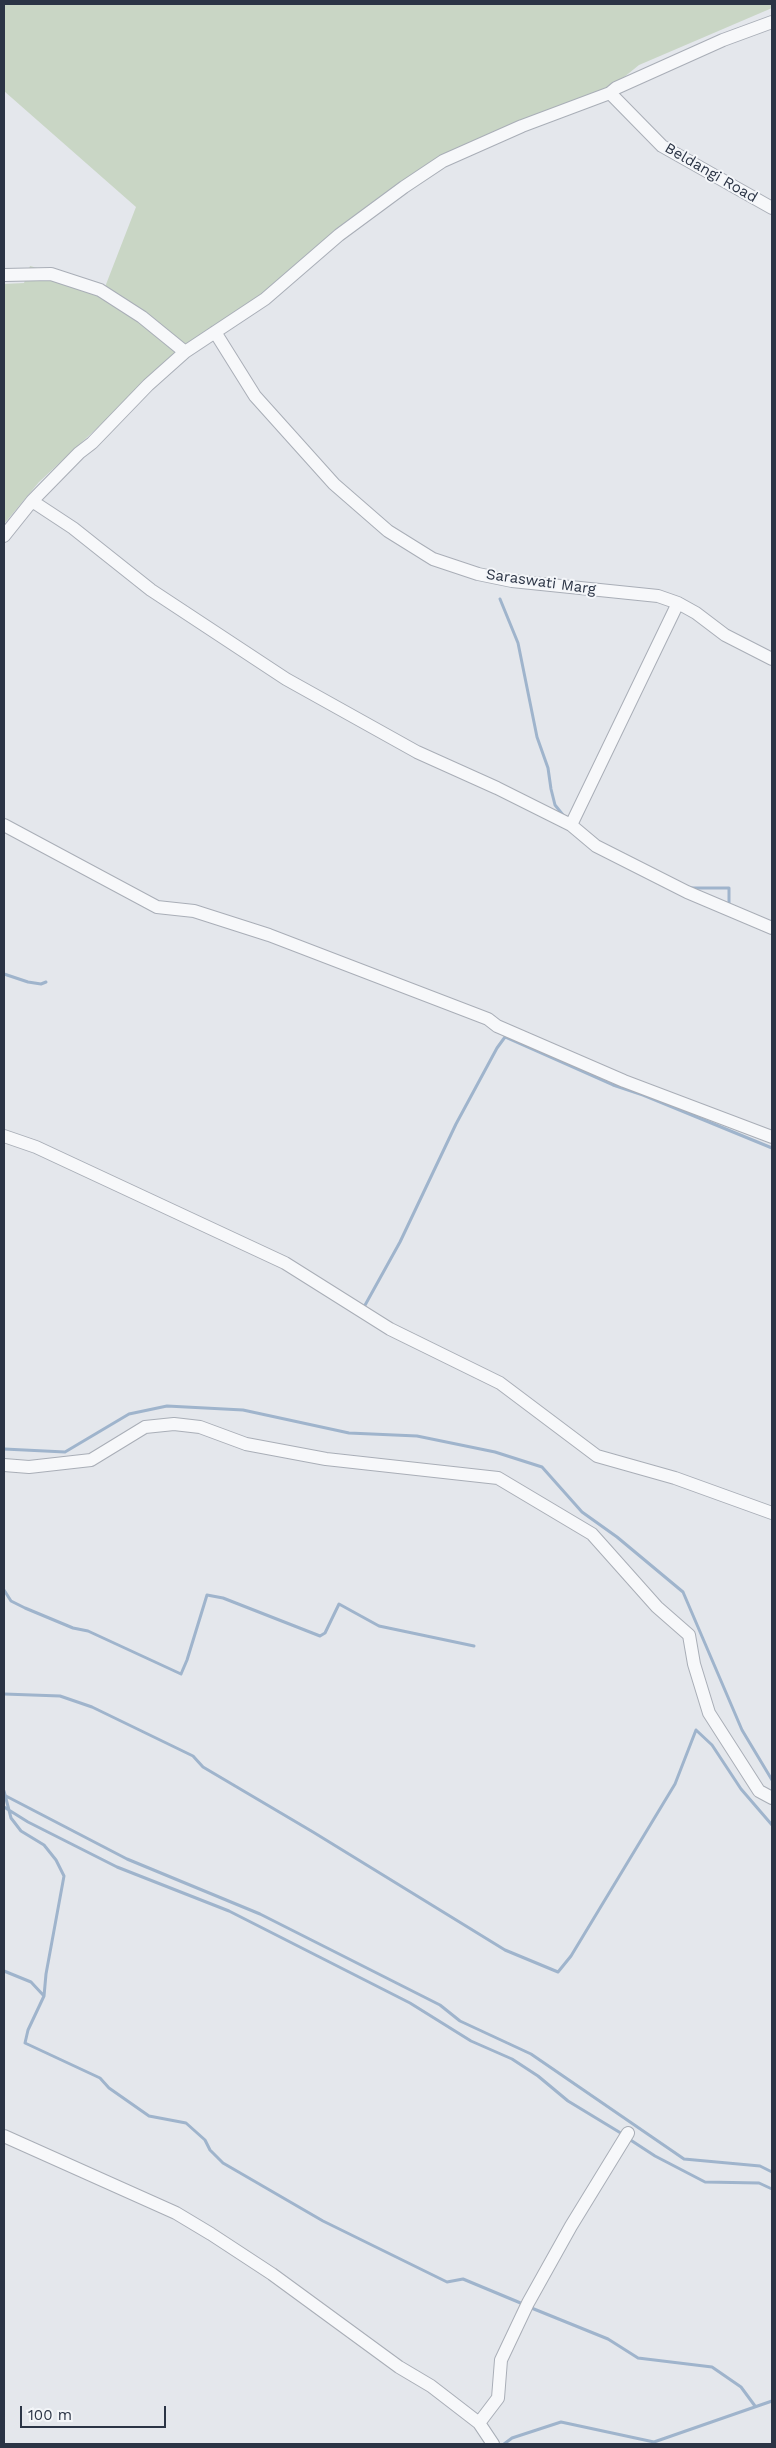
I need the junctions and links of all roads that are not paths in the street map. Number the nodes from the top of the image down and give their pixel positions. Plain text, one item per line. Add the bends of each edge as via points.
1 (772, 22) edge
2 (610, 93) junction
3 (772, 208) edge
4 (4, 275) edge
5 (215, 332) junction
6 (185, 352) junction
7 (32, 501) junction
8 (4, 536) edge
9 (678, 603) junction
10 (772, 659) edge
11 (4, 825) edge
12 (571, 825) junction
13 (772, 928) edge
14 (4, 1136) edge
15 (772, 1137) edge
16 (4, 1464) edge
17 (772, 1513) edge
18 (772, 1798) edge
19 (628, 2133) dead end
20 (4, 2136) edge
21 (479, 2423) junction
22 (493, 2444) edge

1 - 2 street via 723,40
2 - 3 street, Beldangi Road via 662,146
2 - 5 street via 522,126 444,161 338,234 265,299
4 - 6 street via 51,274 100,290 142,317
5 - 6 street
5 - 9 street, Saraswati Marg via 255,396 334,484 388,531 434,559 512,581 658,596
6 - 7 street
7 - 8 street
7 - 12 street via 73,528 151,590 286,679 417,752
9 - 10 street, Saraswati Marg via 725,635
9 - 12 street
11 - 15 street via 157,907 194,911 269,935 478,1016 624,1081
12 - 13 street via 596,846 687,892
14 - 17 street via 285,1263 390,1329 500,1382 597,1456 675,1478
16 - 18 street via 29,1467 91,1460 145,1427 174,1424 200,1427 246,1444 326,1460 498,1478 592,1534 657,1607 689,1635 709,1712 758,1791
19 - 21 street via 528,2303 501,2360 498,2398
20 - 21 street via 176,2213 272,2274
21 - 22 street

